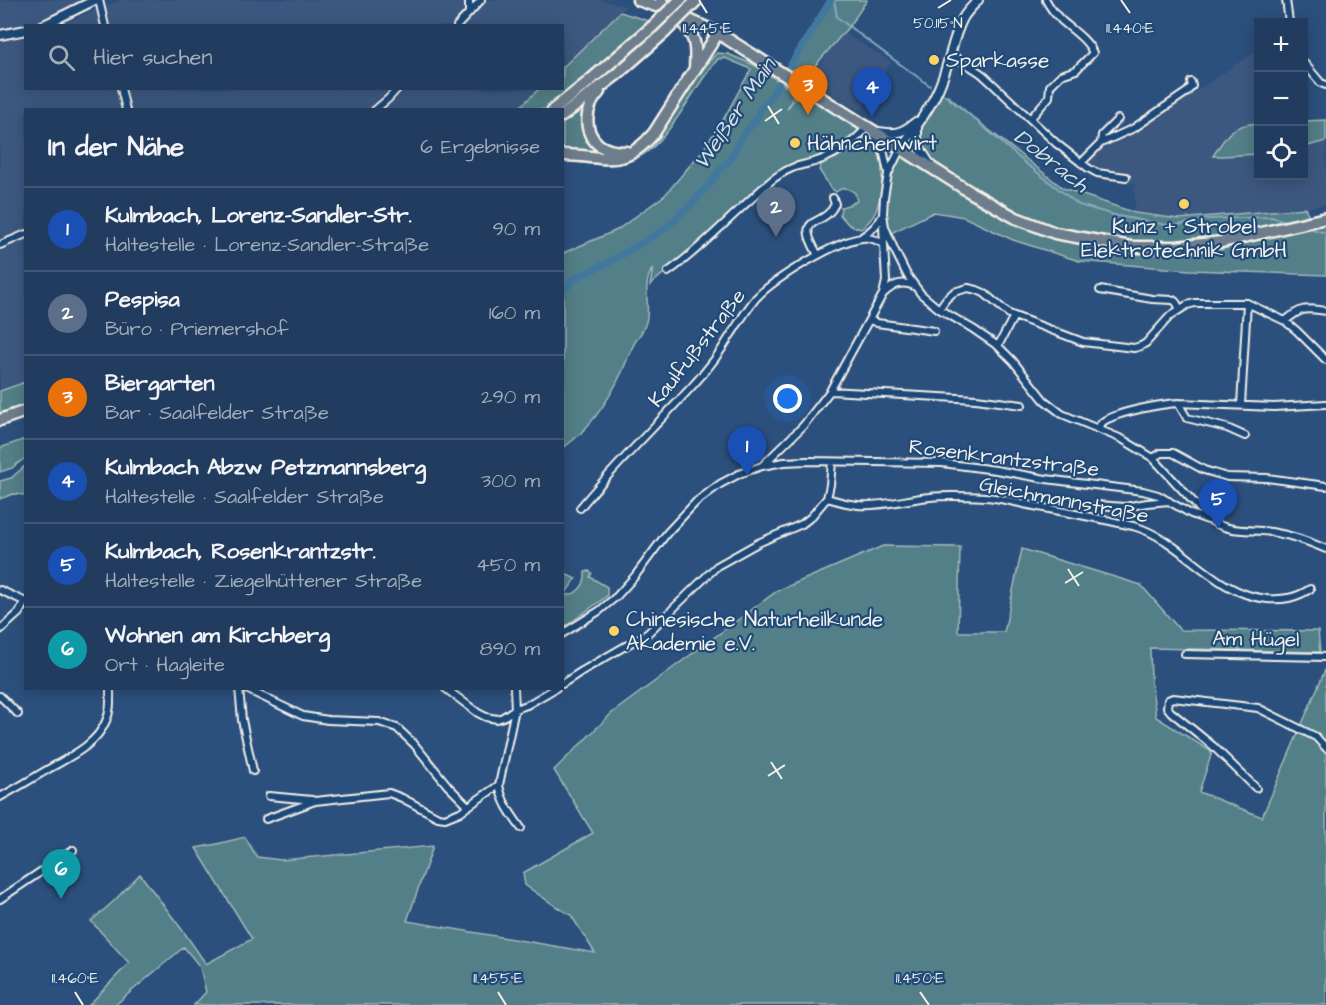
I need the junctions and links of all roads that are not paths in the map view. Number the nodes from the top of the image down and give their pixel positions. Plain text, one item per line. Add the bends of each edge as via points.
1 (97, 0) edge
2 (470, 0) edge
3 (481, 0) edge
4 (638, 0) edge
5 (680, 0) edge
6 (698, 0) edge
7 (978, 0) edge
8 (1046, 0) edge
9 (1286, 0) edge
10 (663, 4) edge
11 (469, 13) junction
12 (678, 15) junction
13 (1288, 18) edge
14 (46, 24) edge
15 (104, 24) edge
16 (459, 24) edge
17 (24, 30) edge
18 (718, 33) junction
19 (0, 35) edge
20 (951, 54) junction
21 (1308, 67) edge
22 (695, 68) junction
23 (616, 75) junction
24 (1191, 82) dead end
25 (1324, 83) edge
26 (121, 90) edge
27 (396, 90) edge
28 (125, 108) edge
29 (377, 108) edge
30 (556, 108) edge
31 (564, 114) edge
32 (922, 117) junction
33 (1030, 119) junction
34 (1118, 119) dead end
35 (917, 127) junction
36 (870, 129) junction
37 (1101, 143) junction
38 (901, 148) junction
39 (633, 152) junction
40 (564, 155) edge
41 (1081, 163) junction
42 (933, 168) junction
43 (888, 174) junction
44 (1126, 177) dead end
45 (832, 198) dead end
46 (883, 214) junction
47 (1326, 218) edge
48 (24, 235) edge
49 (861, 238) junction
50 (890, 240) junction
51 (884, 244) junction
52 (0, 245) edge
53 (818, 255) junction
54 (668, 272) dead end
55 (916, 288) junction
56 (1100, 290) dead end
57 (883, 294) junction
58 (1247, 303) junction
59 (939, 309) junction
60 (1180, 309) junction
61 (1326, 310) edge
62 (1014, 316) junction
63 (870, 320) junction
64 (1285, 321) junction
65 (934, 331) dead end
66 (998, 346) junction
67 (1326, 360) edge
68 (830, 392) junction
69 (1178, 403) junction
70 (1022, 405) dead end
71 (1241, 405) junction
72 (1326, 405) edge
73 (24, 412) edge
74 (0, 420) edge
75 (1097, 429) junction
76 (1245, 436) dead end
77 (1153, 458) junction
78 (832, 462) junction
79 (762, 466) junction
80 (1326, 486) edge
81 (827, 498) junction
82 (1169, 501) junction
83 (1097, 505) dead end
84 (580, 508) dead end
85 (1210, 520) junction
86 (1326, 549) edge
87 (1310, 589) dead end
88 (0, 590) edge
89 (24, 602) edge
90 (24, 604) edge
91 (0, 630) edge
92 (564, 633) edge
93 (1185, 654) dead end
94 (1326, 657) edge
95 (564, 683) edge
96 (110, 690) edge
97 (239, 690) edge
98 (248, 690) edge
99 (448, 690) edge
100 (514, 690) edge
101 (553, 690) edge
102 (0, 696) edge
103 (514, 709) junction
104 (18, 714) dead end
105 (1326, 748) edge
106 (253, 771) dead end
107 (499, 785) junction
108 (1256, 788) dead end
109 (269, 796) dead end
110 (0, 797) edge
111 (315, 801) junction
112 (468, 806) junction
113 (266, 819) dead end
114 (521, 828) dead end
115 (73, 850) dead end
116 (0, 899) edge

1 - 14 street
1 - 15 street
2 - 11 street
3 - 11 street
4 - 10 main road
5 - 30 main road, bridge
6 - 23 main road, bridge
7 - 20 street via 963,18
8 - 33 street via 1093,53 1076,70 1061,75 1050,86 1049,97
9 - 13 street
10 - 12 main road
11 - 16 street
12 - 18 main road
12 - 22 main road via 694,37
17 - 19 street
18 - 22 main road
18 - 36 main road
20 - 32 street via 942,81
20 - 33 street via 983,75
21 - 25 street
22 - 39 main road via 654,133
23 - 31 main road
23 - 39 main road via 589,106 588,129 606,149
24 - 37 street via 1187,92 1145,121
26 - 28 street
27 - 29 street
32 - 35 street
32 - 36 street via 900,133
33 - 41 street
34 - 37 street via 1102,135
35 - 38 street
35 - 42 street via 917,144
36 - 38 main road
36 - 43 street via 883,149
36 - 54 street via 831,155 778,175 690,257
37 - 41 street
38 - 42 main road
38 - 43 street
39 - 40 main road via 613,159
41 - 44 street via 1097,173
42 - 47 main road via 1037,227 1131,247 1222,242
43 - 46 street
45 - 53 street via 835,204 829,213 809,226 807,235
46 - 49 street, Kaulfußstraße via 873,230
46 - 50 street
46 - 51 street
48 - 52 street
49 - 51 street via 873,238
49 - 53 street, Kaulfußstraße
50 - 51 street
50 - 55 street
51 - 57 street
53 - 84 street, Kaulfußstraße via 759,296 697,381
55 - 57 street via 902,283
55 - 59 street
56 - 60 street via 1173,300
57 - 63 street
58 - 60 street via 1196,303
58 - 64 street
58 - 71 street
59 - 62 street via 954,292 968,288 984,293
59 - 66 street
60 - 62 street via 1146,343 1134,348 1083,342
61 - 64 street via 1305,308
62 - 66 street
63 - 65 street
63 - 68 street
64 - 67 street
66 - 75 street via 1044,400 1062,414
68 - 70 street
68 - 79 street via 803,426
69 - 71 street
69 - 75 street via 1120,415 1102,422
69 - 76 street via 1187,418
71 - 72 street
73 - 74 main road
75 - 77 street
77 - 80 street via 1173,453 1227,477
77 - 85 street
78 - 79 street, Rosenkrantzstraße
78 - 81 street
78 - 82 street, Rosenkrantzstraße via 942,463 1143,491
79 - 92 street via 720,484 696,502 616,596
81 - 87 street, Gleichmannstraße via 860,505 932,497 988,497 1149,532 1220,582 1254,597 1290,599
81 - 95 street via 802,524 717,566 648,633
82 - 83 street, Rosenkrantzstraße via 1125,507
82 - 85 street, Rosenkrantzstraße
85 - 86 street, Rosenkrantzstraße via 1238,530 1292,536
88 - 89 street
90 - 91 street
93 - 94 street, Am Hügel
96 - 110 street via 107,719 88,745
97 - 106 street
98 - 112 street via 303,716 379,722 397,728
99 - 103 street via 486,717 497,719
100 - 103 street
101 - 103 street
102 - 104 street
103 - 107 street
105 - 108 street via 1316,737 1258,708 1168,700 1171,712
107 - 112 street
107 - 114 street
109 - 111 street
111 - 112 street via 389,793 445,818
111 - 113 street
115 - 116 street

